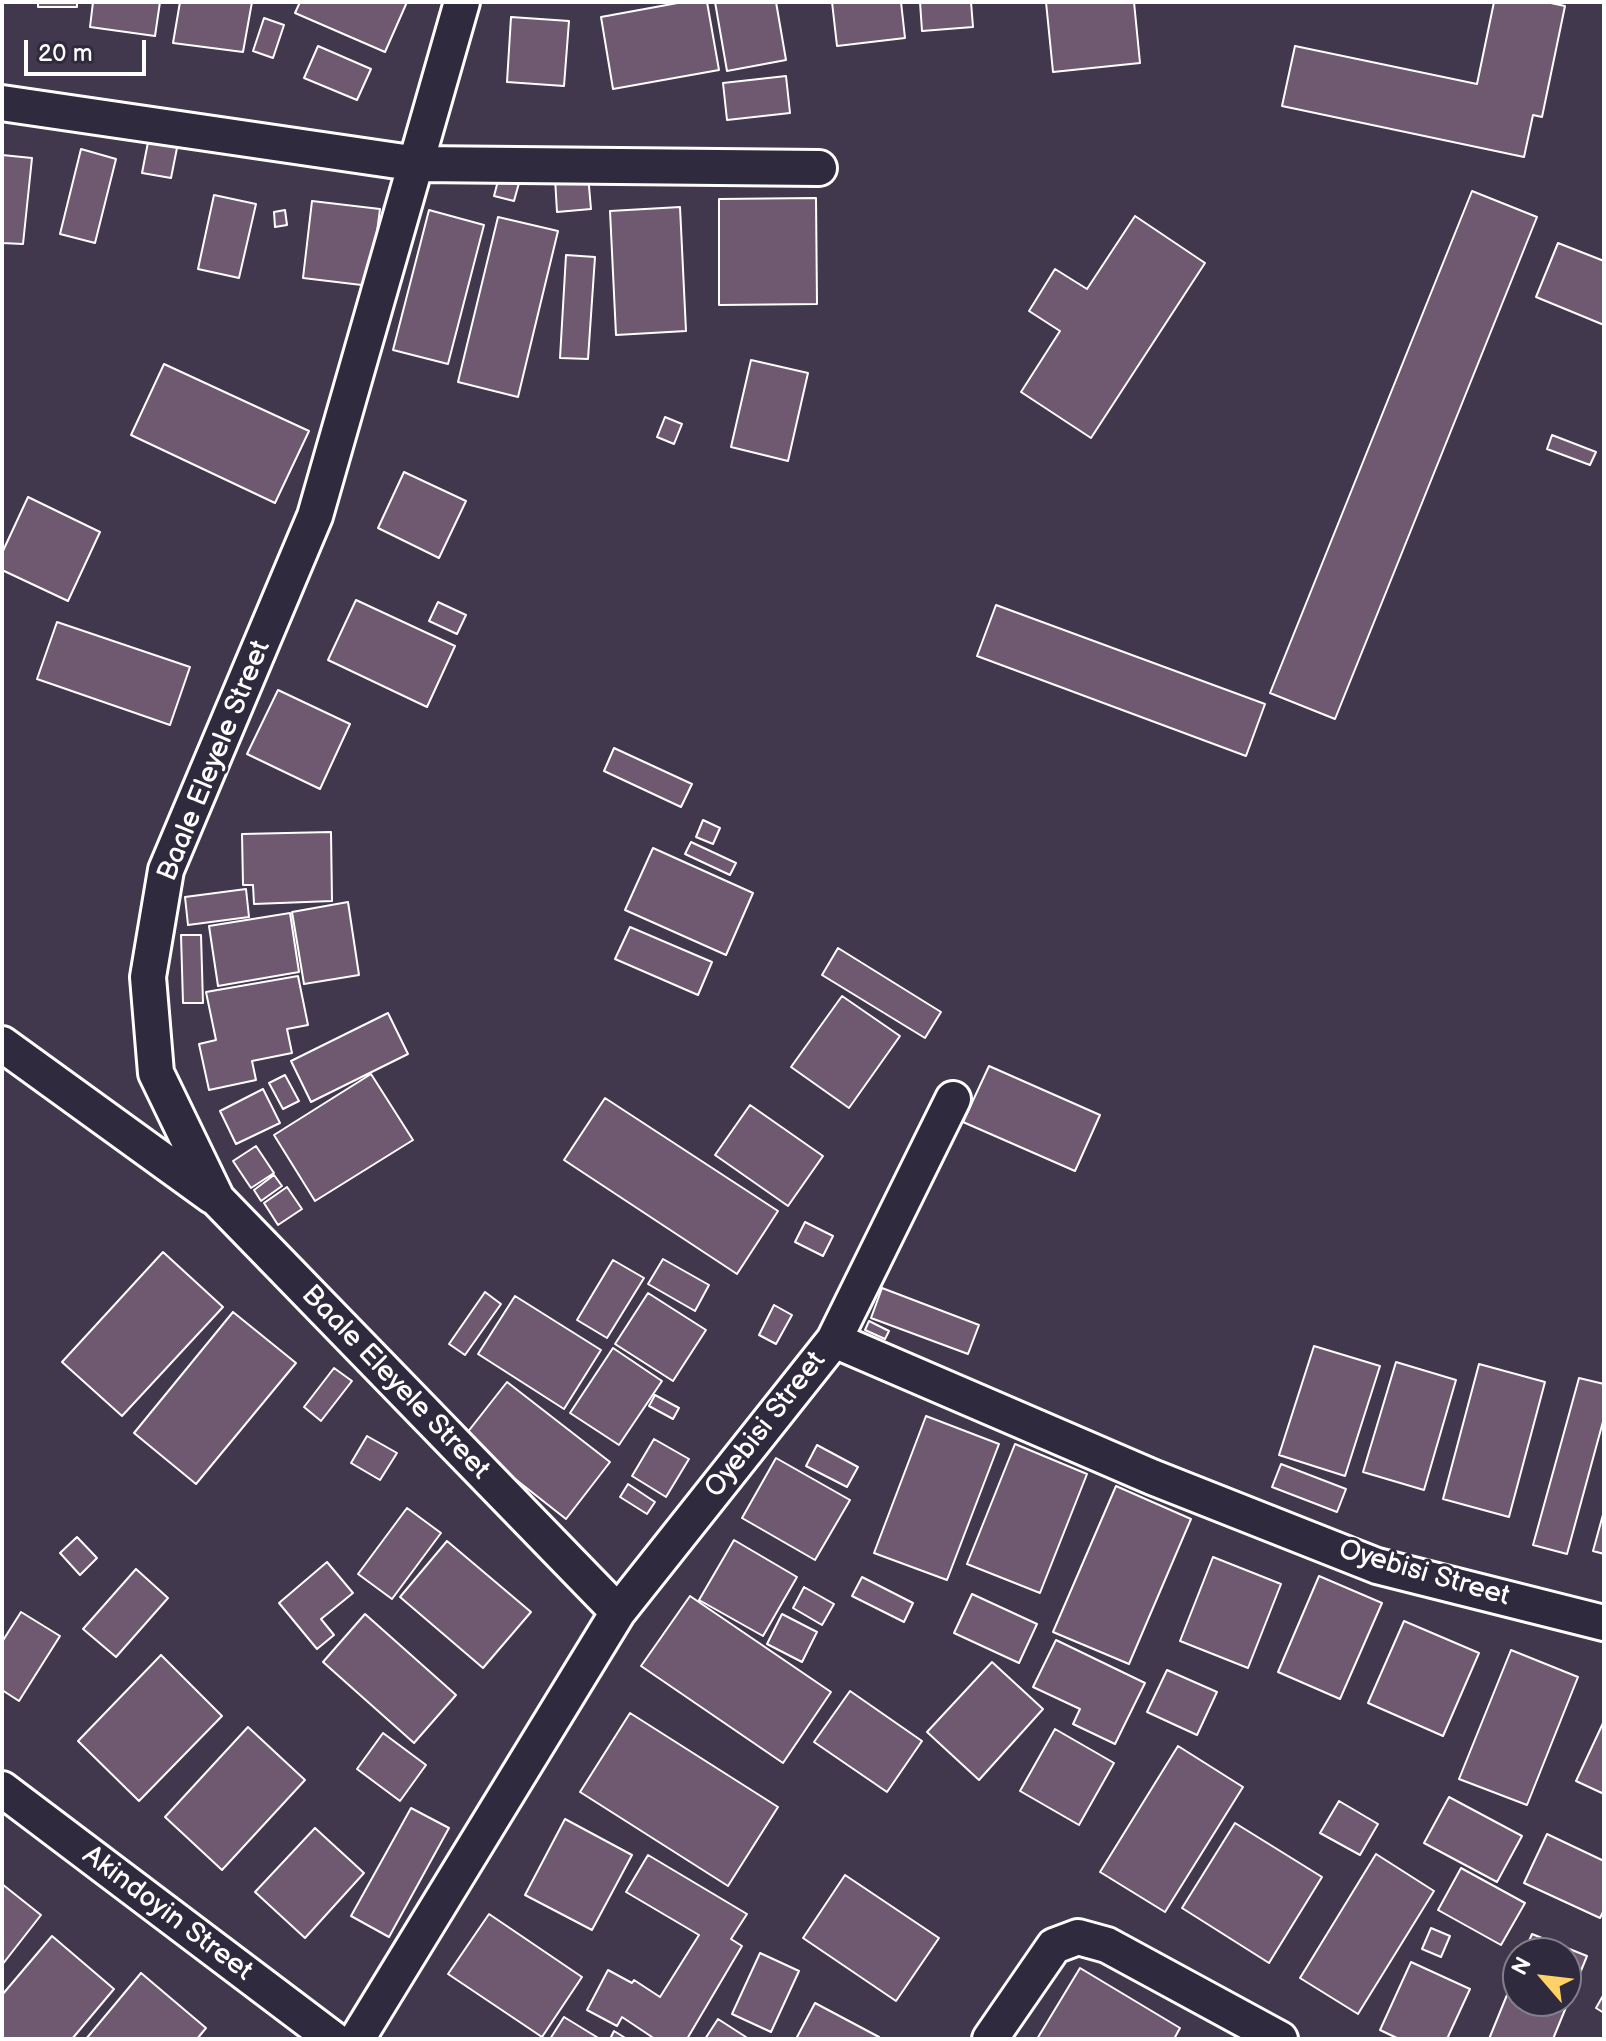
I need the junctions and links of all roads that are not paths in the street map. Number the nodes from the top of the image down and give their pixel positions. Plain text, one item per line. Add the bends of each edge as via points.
1 (462, 2) edge
2 (2, 103) edge
3 (418, 164) junction
4 (819, 168) dead end
5 (2, 1044) edge
6 (953, 1099) dead end
7 (217, 1199) junction
8 (834, 1340) junction
9 (618, 1612) junction
10 (1604, 1623) edge
11 (2, 1789) edge
12 (333, 2039) edge
13 (357, 2039) edge
14 (990, 2039) edge
15 (1280, 2039) edge

1 - 3 street, Baale Eleyele Street
2 - 3 street
3 - 4 street
3 - 7 street, Baale Eleyele Street via 315,516 166,870 148,977 156,1073
5 - 7 street
6 - 8 street
7 - 9 street, Baale Eleyele Street
8 - 9 street, Oyebisi Street
8 - 10 street, Oyebisi Street via 1152,1477 1377,1566
9 - 13 street, Oyebisi Street
11 - 12 street, Akindoyin Street
14 - 15 street via 1054,1946 1078,1937 1107,1945

